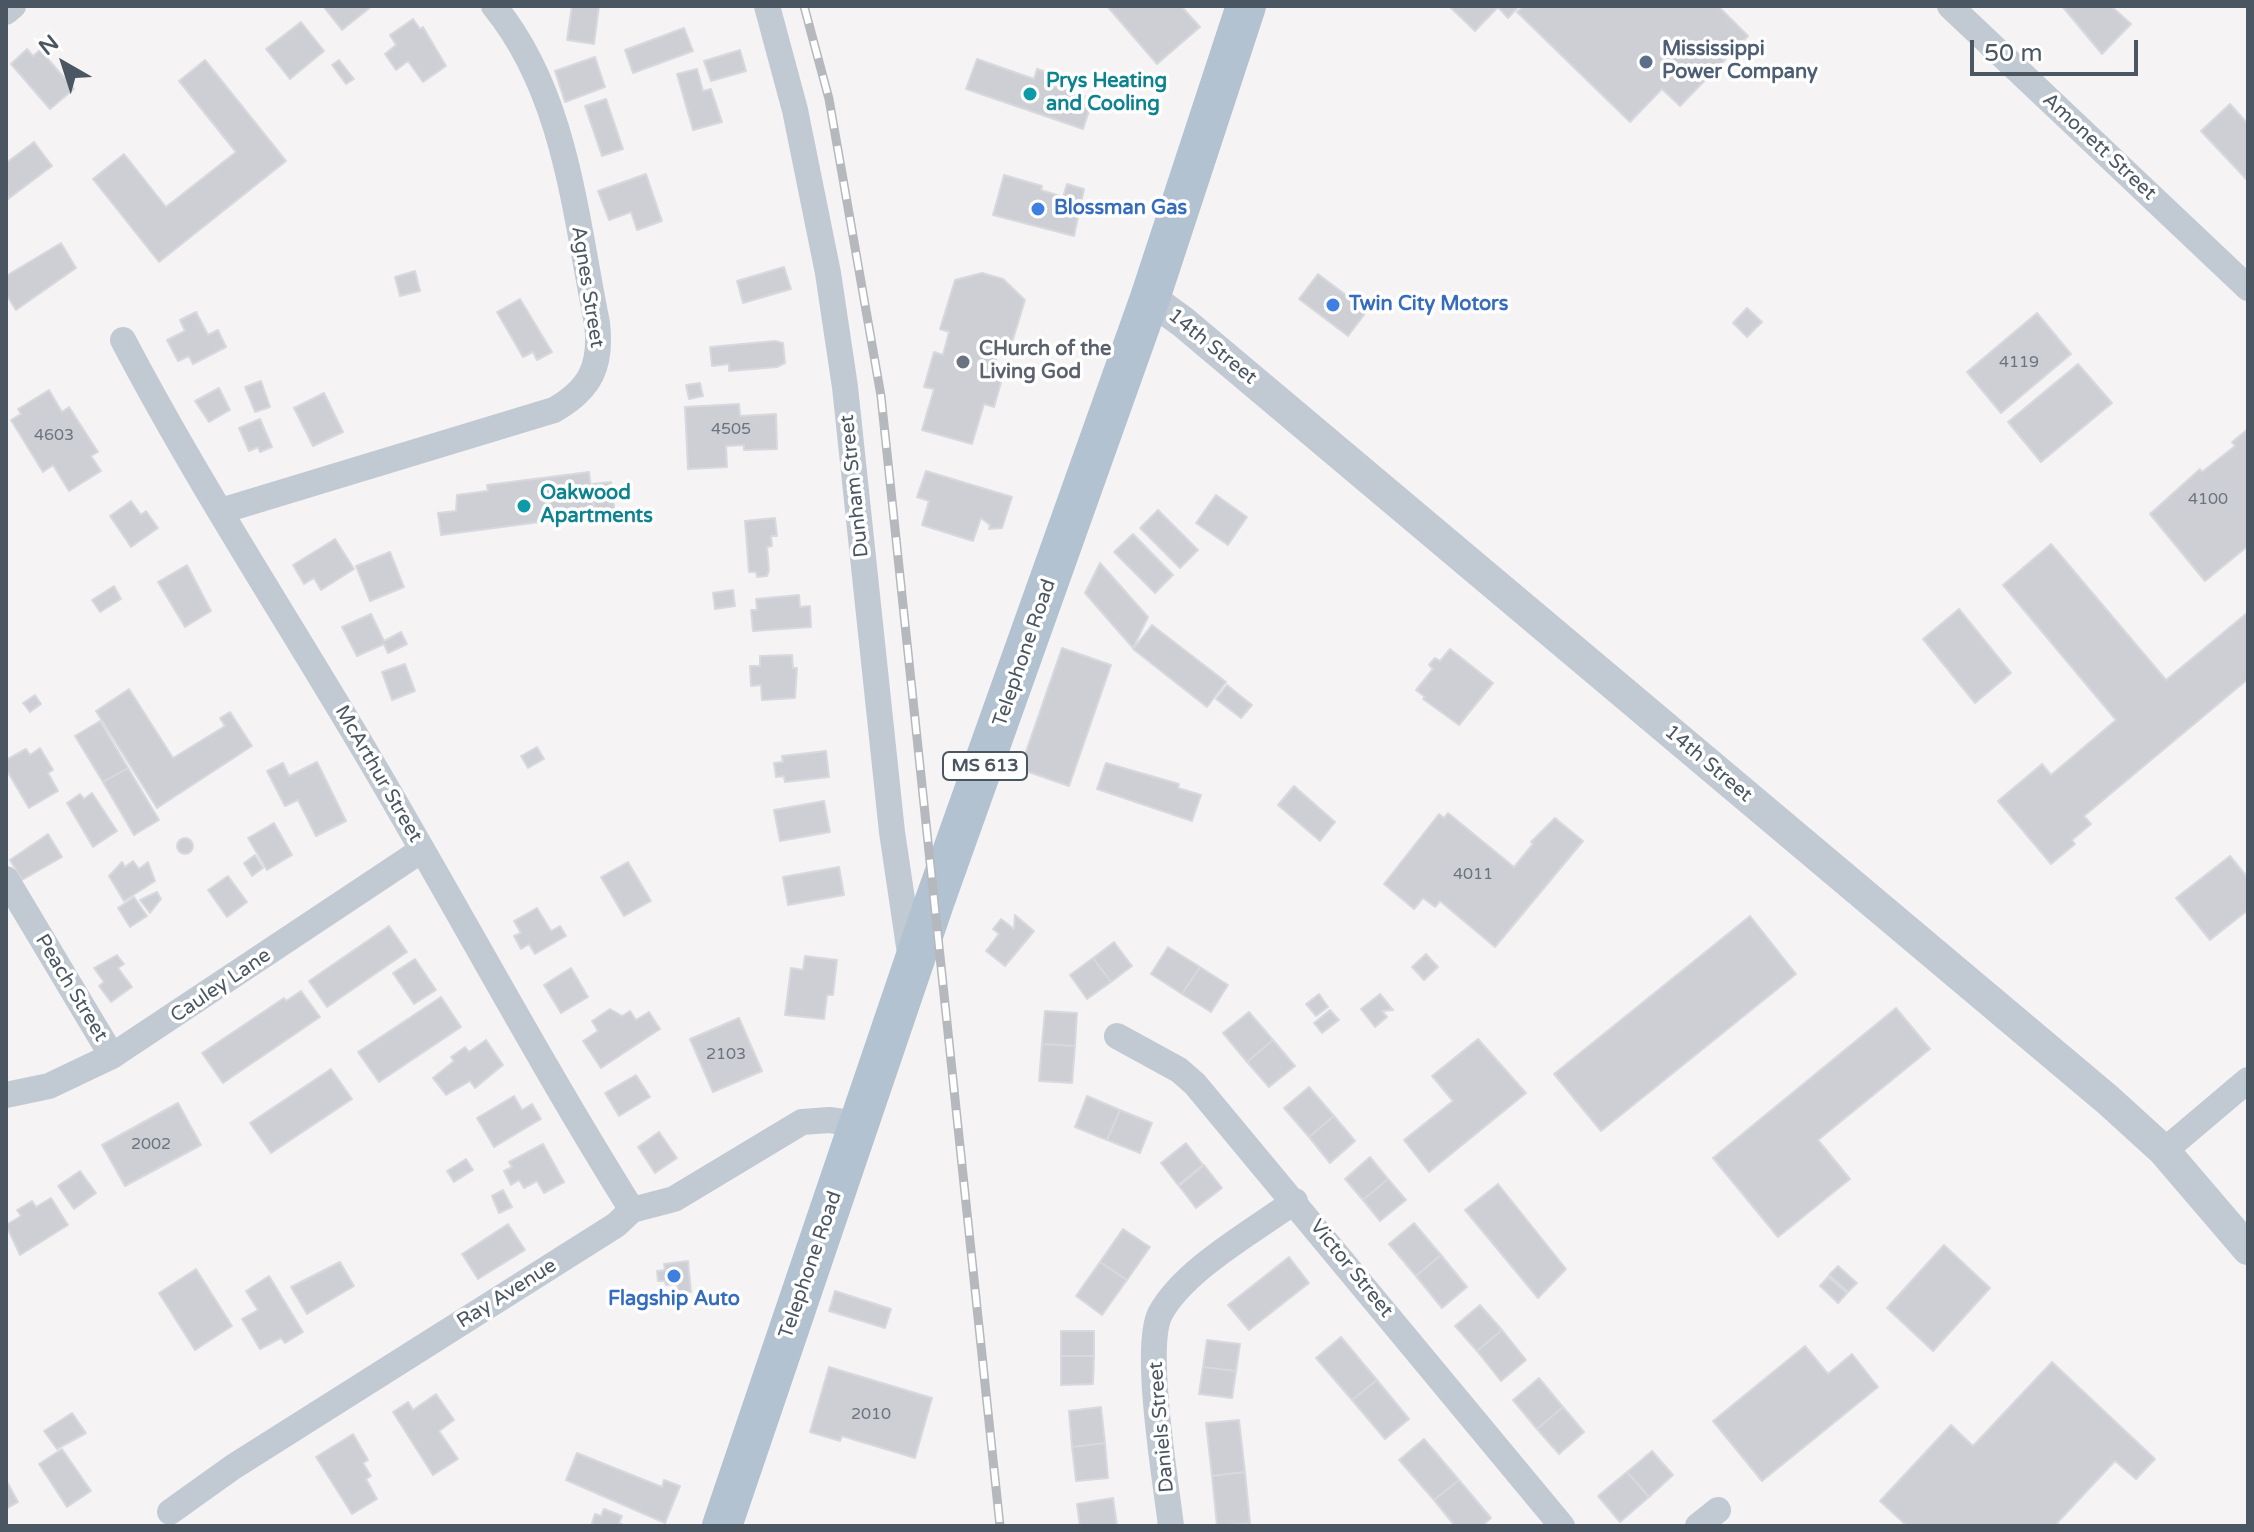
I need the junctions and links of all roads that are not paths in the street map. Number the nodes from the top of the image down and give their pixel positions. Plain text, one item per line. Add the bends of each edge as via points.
1 (13, 6) edge
2 (494, 6) edge
3 (767, 6) edge
4 (1246, 6) edge
5 (1950, 6) edge
6 (6, 12) edge
7 (2248, 288) edge
8 (1150, 298) junction
9 (123, 340) dead end
10 (221, 511) junction
11 (422, 850) junction
12 (6, 879) edge
13 (912, 971) junction
14 (1117, 1036) dead end
15 (112, 1056) junction
16 (2248, 1080) edge
17 (6, 1095) edge
18 (859, 1124) junction
19 (2164, 1151) junction
20 (1295, 1201) junction
21 (632, 1210) junction
22 (2248, 1249) edge
23 (170, 1512) dead end
24 (722, 1526) edge
25 (1171, 1526) edge
26 (1562, 1526) edge

1 - 6 street
2 - 10 street, Agnes Street via 534,64 549,103 598,335 597,367 575,398 554,410
3 - 13 street, Dunham Street via 798,125 839,344
4 - 8 main road, Telephone Road / MS 613
5 - 7 street, Amonett Street
8 - 13 main road, Telephone Road / MS 613
8 - 19 street, 14th Street
9 - 10 street, McArthur Street
10 - 11 street, McArthur Street
11 - 15 street, Cauley Lane
11 - 21 street, McArthur Street
12 - 15 street, Peach Street
13 - 18 main road, Telephone Road / MS 613
14 - 20 street, Victor Street via 1195,1084
15 - 17 street, Cauley Lane via 49,1086
16 - 19 street
18 - 21 street, Ray Avenue via 802,1122 674,1199
18 - 24 main road, Telephone Road / MS 613
19 - 22 street, 14th Street
20 - 25 street, Daniels Street via 1186,1281 1159,1316 1157,1413
20 - 26 street, Victor Street
21 - 23 street, Ray Avenue

